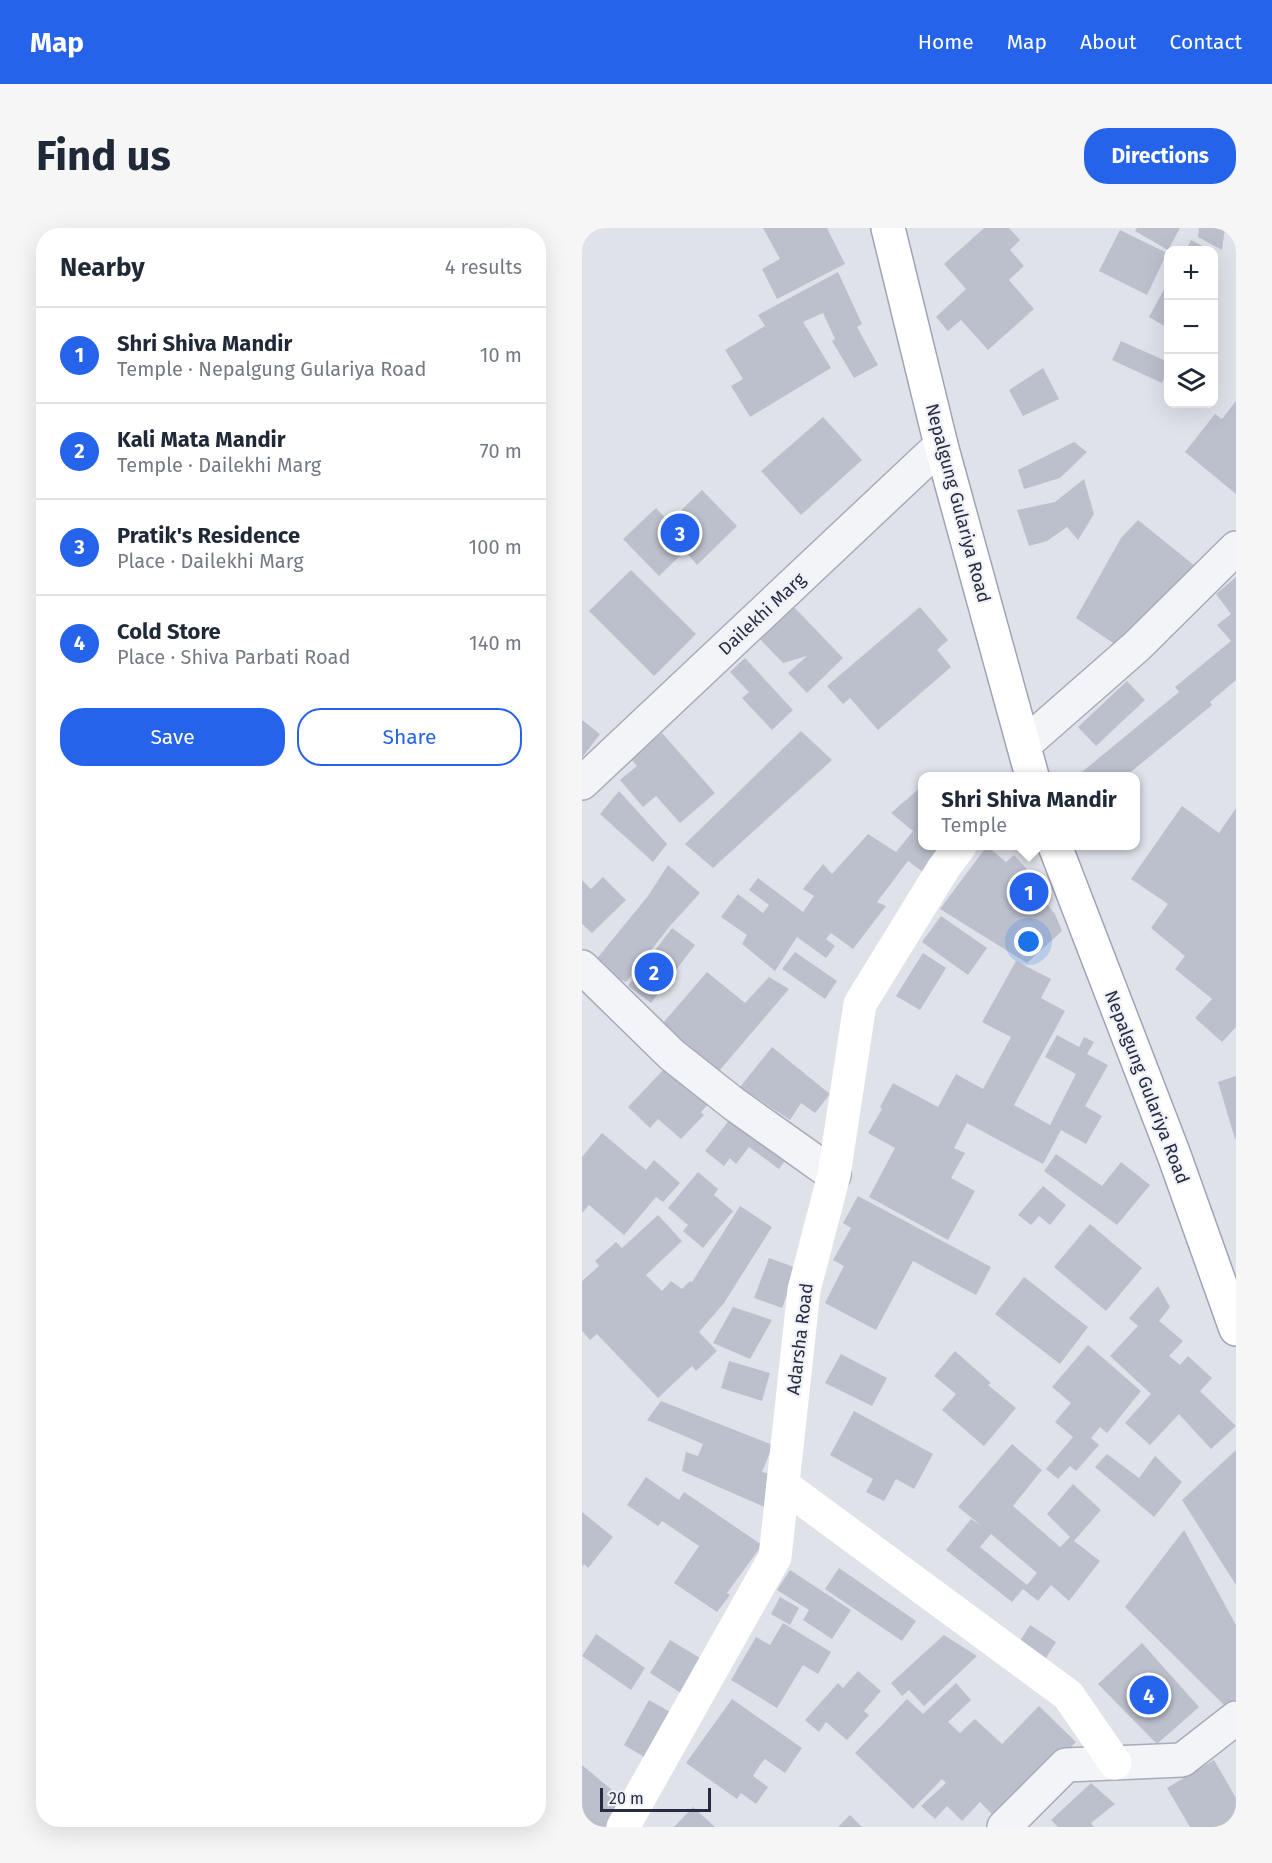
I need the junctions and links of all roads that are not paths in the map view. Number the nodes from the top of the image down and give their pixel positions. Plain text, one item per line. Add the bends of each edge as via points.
1 (888, 228) edge
2 (941, 445) junction
3 (1236, 548) edge
4 (1024, 764) edge
5 (582, 783) edge
6 (957, 850) edge
7 (1057, 850) edge
8 (582, 967) edge
9 (834, 1175) junction
10 (1236, 1329) edge
11 (783, 1485) junction
12 (1236, 1718) edge
13 (1115, 1763) junction
14 (623, 1827) edge
15 (1004, 1827) edge

1 - 2 main road, Nepalgung Gulariya Road
2 - 4 main road, Nepalgung Gulariya Road
2 - 5 street, Dailekhi Marg
3 - 4 street
6 - 9 main road, Adarsha Road via 860,1004
7 - 10 main road, Nepalgung Gulariya Road
8 - 9 street via 672,1055
9 - 11 main road, Adarsha Road via 804,1290
11 - 13 main road via 1068,1695
11 - 14 main road, Adarsha Road via 775,1557
12 - 13 street via 1182,1760
13 - 15 street via 1066,1765

